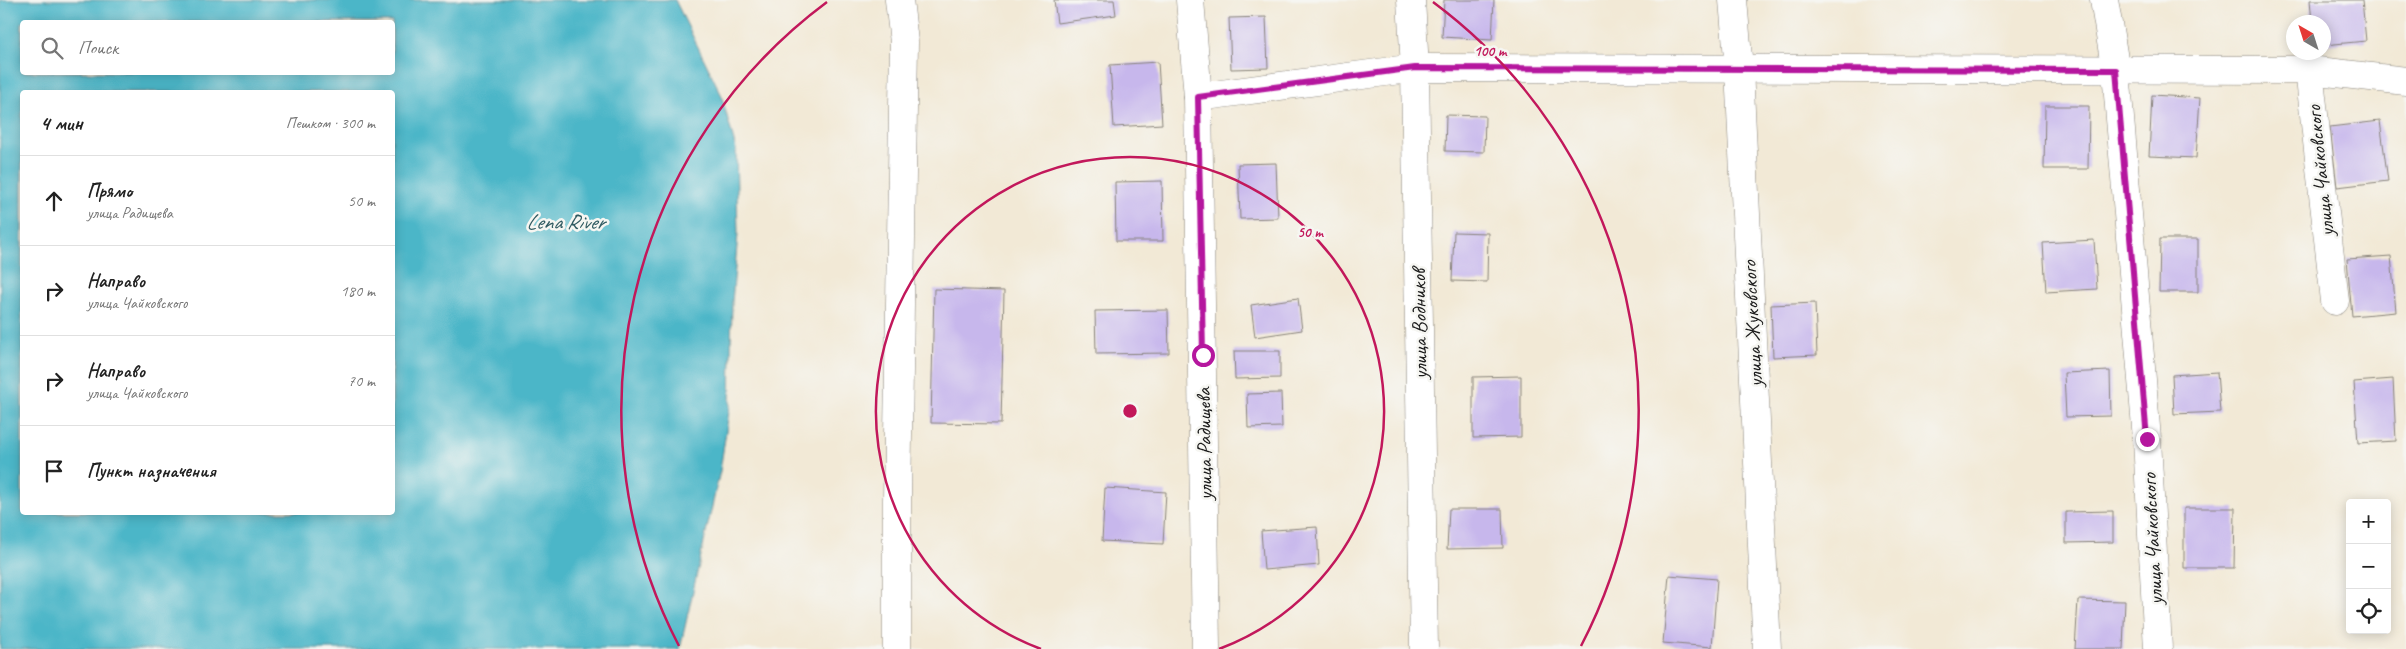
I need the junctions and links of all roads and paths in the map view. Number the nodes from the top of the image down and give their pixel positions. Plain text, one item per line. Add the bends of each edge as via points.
1 (899, 0) edge
2 (1190, 0) edge
3 (1411, 0) edge
4 (1732, 0) edge
5 (2104, 0) edge
6 (1415, 68) junction
7 (1739, 69) junction
8 (2116, 70) junction
9 (2309, 70) junction
10 (2406, 81) edge
11 (1198, 97) junction
12 (2335, 301) dead end
13 (897, 649) edge
14 (1206, 649) edge
15 (1424, 649) edge
16 (1767, 649) edge
17 (2158, 649) edge

1 - 13 street via 904,42
2 - 11 street, улица Радищева
3 - 6 street, улица Водников
4 - 7 street, улица Жуковского
5 - 8 street, улица Чайковского
6 - 7 street, улица Чайковского
6 - 11 street, улица Чайковского
6 - 15 street, улица Водников
7 - 8 street, улица Чайковского
7 - 16 street, улица Жуковского
8 - 9 street, улица Чайковского
8 - 17 street, улица Чайковского via 2147,439
9 - 10 street, улица Чайковского
9 - 12 street, улица Чайковского
11 - 14 street, улица Радищева

